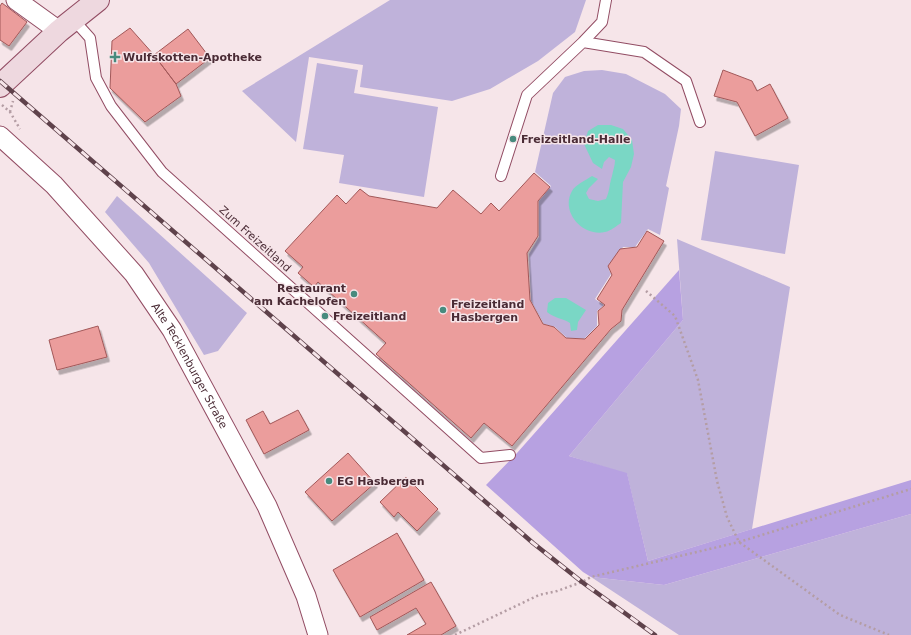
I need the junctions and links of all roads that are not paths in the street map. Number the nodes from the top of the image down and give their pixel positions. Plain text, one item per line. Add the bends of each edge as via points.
1 (16, 0) edge
2 (98, 0) edge
3 (606, 0) edge
4 (66, 25) junction
5 (583, 42) junction
6 (0, 86) edge
7 (700, 122) dead end
8 (0, 136) edge
9 (501, 176) dead end
10 (510, 455) dead end
11 (318, 635) edge

1 - 4 street
2 - 4 main road
3 - 5 lane via 602,22
4 - 6 main road
4 - 10 lane, Zum Freizeitland via 90,38 96,78 110,106 162,172 481,458
5 - 7 lane via 644,52 686,80
5 - 9 lane via 527,95
8 - 11 street, Alte Tecklenburger Straße via 54,184 134,274 172,330 267,506 306,596

